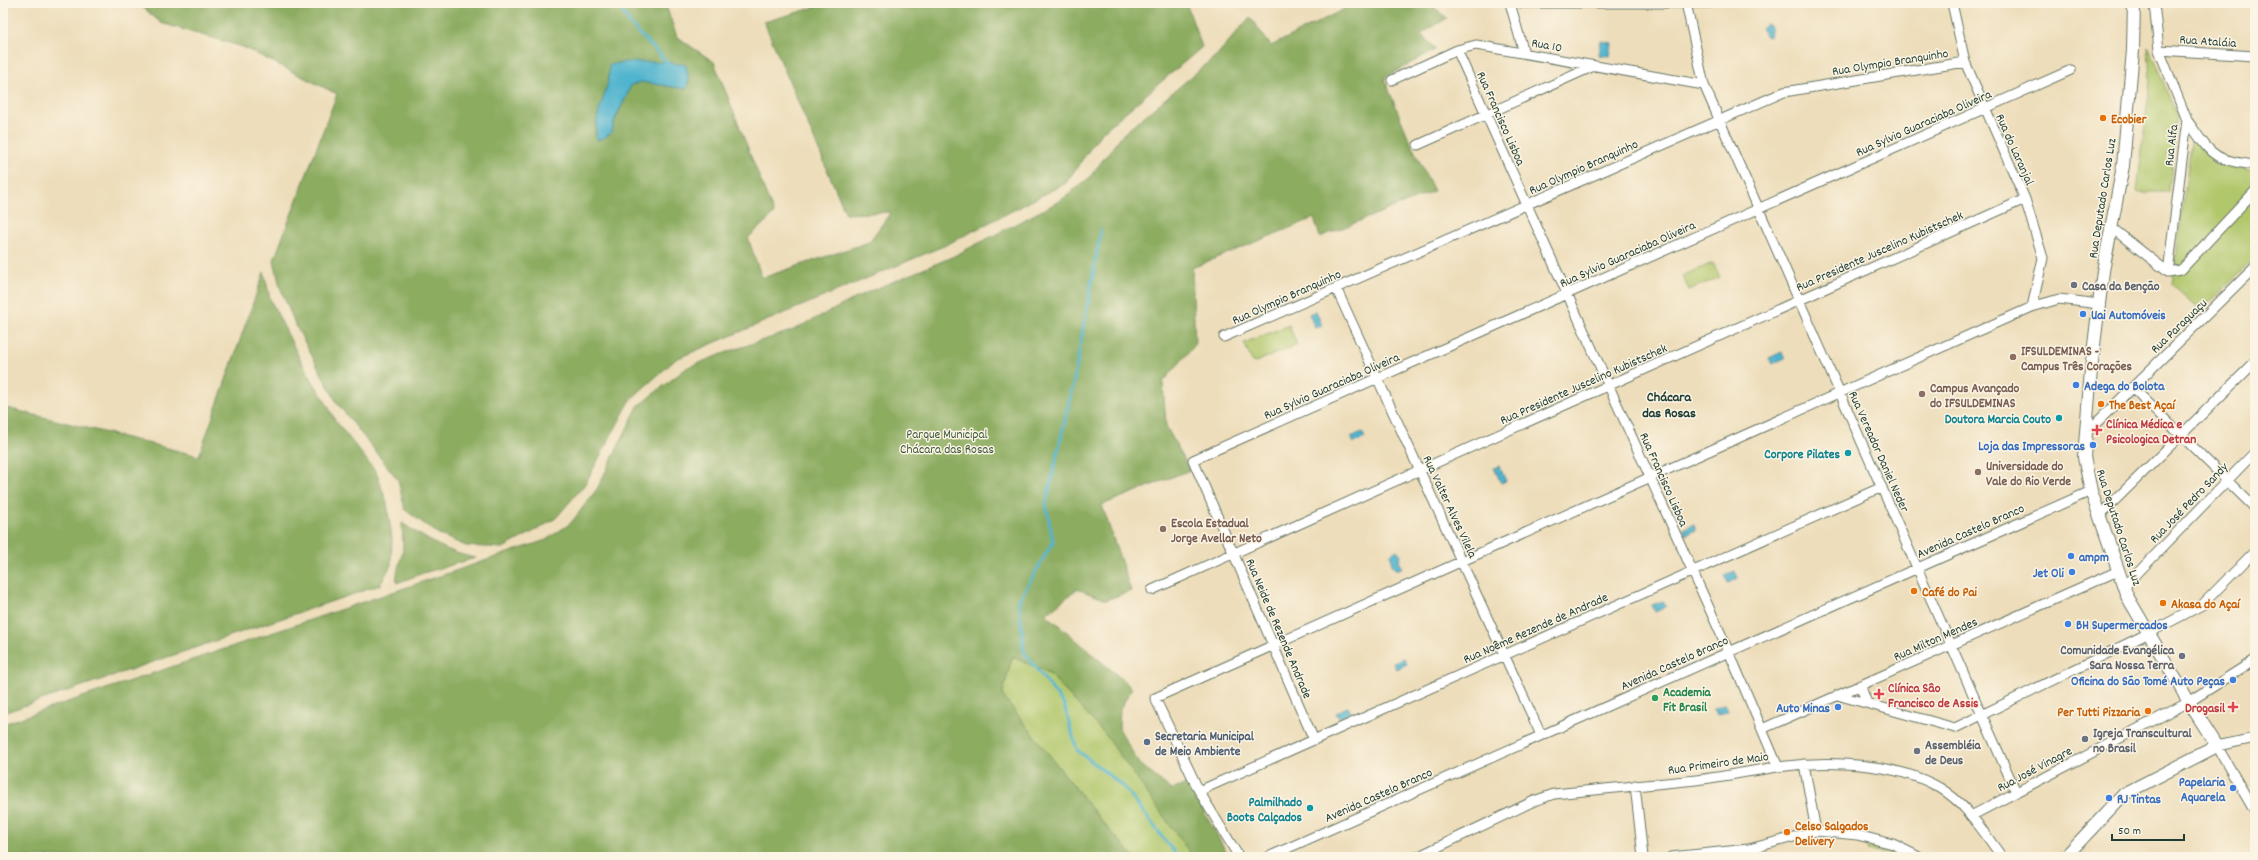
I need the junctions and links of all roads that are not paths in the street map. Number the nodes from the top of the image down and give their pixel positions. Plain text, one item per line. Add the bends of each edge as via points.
1 (1510, 3) edge
2 (1522, 3) edge
3 (1598, 3) edge
4 (1710, 3) edge
5 (1952, 3) edge
6 (2134, 3) edge
7 (2154, 3) edge
8 (1686, 4) edge
9 (1457, 50) junction
10 (2159, 50) junction
11 (1524, 53) junction
12 (2255, 56) edge
13 (1964, 62) junction
14 (1594, 66) junction
15 (2071, 70) dead end
16 (1392, 80) dead end
17 (1704, 85) junction
18 (1984, 109) junction
19 (1486, 114) junction
20 (2187, 120) junction
21 (1719, 121) junction
22 (1418, 145) dead end
23 (2255, 165) edge
24 (2255, 191) edge
25 (2025, 199) junction
26 (1527, 204) junction
27 (1758, 209) junction
28 (2112, 228) junction
29 (2255, 267) edge
30 (2168, 272) junction
31 (1336, 288) junction
32 (1568, 294) junction
33 (1799, 300) junction
34 (2099, 304) junction
35 (2032, 307) junction
36 (1224, 337) dead end
37 (2255, 362) edge
38 (1378, 378) junction
39 (1609, 386) junction
40 (2132, 387) junction
41 (1841, 394) junction
42 (2085, 434) junction
43 (2181, 436) junction
44 (2255, 452) edge
45 (1193, 460) joint
46 (1420, 471) junction
47 (1651, 478) junction
48 (2228, 480) junction
49 (1882, 487) junction
50 (2091, 491) junction
51 (2255, 508) edge
52 (2098, 516) junction
53 (2255, 551) edge
54 (1234, 554) junction
55 (1462, 562) junction
56 (1917, 568) junction
57 (1693, 571) junction
58 (2118, 571) junction
59 (2124, 587) junction
60 (1152, 590) dead end
61 (2149, 633) junction
62 (1951, 645) junction
63 (1273, 646) junction
64 (1729, 652) junction
65 (1505, 655) junction
66 (2255, 660) edge
67 (1860, 685) junction
68 (1837, 695) junction
69 (2189, 702) junction
70 (1867, 704) junction
71 (1982, 714) junction
72 (1762, 729) junction
73 (1541, 735) junction
74 (2255, 738) edge
75 (1314, 740) junction
76 (2217, 746) junction
77 (1804, 764) junction
78 (1778, 767) junction
79 (1635, 785) junction
80 (1199, 791) junction
81 (2016, 792) junction
82 (2255, 812) edge
83 (1971, 816) junction
84 (1816, 831) junction
85 (1239, 857) edge
86 (1268, 857) edge
87 (1417, 857) edge
88 (1643, 857) edge
89 (1671, 857) edge
90 (1919, 857) edge
91 (2002, 857) edge
92 (2065, 857) edge

1 - 11 street
2 - 3 street
3 - 8 street
4 - 8 street
5 - 13 street, Rua do Laranjal
6 - 28 main road, Rua Deputado Carlos Luz via 2134,50 2123,166
7 - 10 street, Rua Alfa
8 - 17 street, Rua Vereador Daniel Neder
9 - 11 street, Rua 10 via 1476,45
9 - 16 street, Rua 10
9 - 19 street, Rua Francisco Lisboa
10 - 12 street, Rua Ataláia
10 - 20 street, Rua Alfa
11 - 14 street, Rua 10
13 - 18 street, Rua do Laranjal
13 - 21 street, Rua Olympio Branquinho via 1784,92
14 - 17 street, Rua 10
14 - 19 street
15 - 18 street, Rua Sylvio Guaraciaba Oliveira
17 - 21 street, Rua Vereador Daniel Neder
18 - 25 street, Rua do Laranjal
18 - 27 street, Rua Sylvio Guaraciaba Oliveira
19 - 22 street
19 - 26 street, Rua Francisco Lisboa
20 - 23 street via 2210,153 2228,162
20 - 30 street, Rua Alfa
21 - 26 street, Rua Olympio Branquinho
21 - 27 street, Rua Vereador Daniel Neder
24 - 30 street via 2181,270
25 - 33 street, Rua Presidente Juscelino Kubistschek
25 - 35 street, Rua do Laranjal via 2043,258
26 - 31 street, Rua Olympio Branquinho
26 - 32 street, Rua Francisco Lisboa
27 - 32 street, Rua Sylvio Guaraciaba Oliveira
27 - 33 street, Rua Vereador Daniel Neder
28 - 30 street
28 - 34 main road, Rua Deputado Carlos Luz
29 - 40 street, Rua Paraguaçu
31 - 36 street, Rua Olympio Branquinho
31 - 38 street, Rua Valter Alves Vilela
32 - 38 street, Rua Sylvio Guaraciaba Oliveira
32 - 39 street, Rua Francisco Lisboa
33 - 39 street, Rua Presidente Juscelino Kubistschek
33 - 41 street, Rua Vereador Daniel Neder
34 - 35 street via 2059,299
34 - 42 main road, Rua Deputado Carlos Luz
35 - 41 street
37 - 43 street
38 - 45 street, Rua Sylvio Guaraciaba Oliveira
38 - 46 street, Rua Valter Alves Vilela
39 - 46 street, Rua Presidente Juscelino Kubistschek
39 - 47 street, Rua Francisco Lisboa
40 - 42 street, Rua Paraguaçu
40 - 43 street
41 - 47 street
41 - 49 street, Rua Vereador Daniel Neder
42 - 50 main road, Rua Deputado Carlos Luz via 2084,457
43 - 48 street
43 - 52 street
44 - 48 street, Rua José Pedro Sandy
45 - 54 street, Rua Neide de Rezende Andrade
46 - 54 street, Rua Presidente Juscelino Kubistschek
46 - 55 street, Rua Valter Alves Vilela
47 - 55 street
47 - 57 street, Rua Francisco Lisboa
48 - 51 street
48 - 59 street, Rua José Pedro Sandy
49 - 56 street, Rua Vereador Daniel Neder
49 - 57 street, Rua Noême Rezende de Andrade
50 - 52 main road, Rua Deputado Carlos Luz
50 - 56 street, Avenida Castelo Branco
52 - 58 main road, Rua Deputado Carlos Luz
53 - 61 street via 2202,605
54 - 60 street, Rua Presidente Juscelino Kubistschek
54 - 63 street, Rua Neide de Rezende Andrade
55 - 63 street
55 - 65 street, Rua Valter Alves Vilela
56 - 62 street, Rua Vereador Daniel Neder
56 - 64 street, Avenida Castelo Branco
57 - 64 street, Rua Francisco Lisboa
57 - 65 street, Rua Noême Rezende de Andrade
58 - 59 main road, Rua Deputado Carlos Luz
58 - 62 street, Rua Milton Mendes
59 - 61 main road, Rua Deputado Carlos Luz
61 - 69 main road, Rua Deputado Carlos Luz
61 - 71 street
62 - 67 street, Rua Milton Mendes
62 - 71 street, Rua Vereador Daniel Neder
63 - 75 street, Rua Neide de Rezende Andrade
63 - 80 street via 1155,698
64 - 72 street, Rua Francisco Lisboa
64 - 73 street, Avenida Castelo Branco
65 - 73 street, Rua Valter Alves Vilela
65 - 75 street, Rua Noême Rezende de Andrade
66 - 69 street, Rua José Vinagre
67 - 68 street, Rua Milton Mendes
67 - 70 street
68 - 70 street
68 - 72 street, Rua Milton Mendes
69 - 76 main road, Rua Deputado Carlos Luz
69 - 81 street, Rua José Vinagre
70 - 71 street via 1955,728
71 - 81 street, Rua Vereador Daniel Neder
72 - 78 street, Rua Francisco Lisboa
73 - 86 street, Avenida Castelo Branco
74 - 76 street
75 - 80 street, Rua Noême Rezende de Andrade
76 - 82 street, Rua Deputado Carlos Luz
76 - 92 main road via 2124,794
77 - 78 street, Rua Primeiro de Maio
77 - 83 street, Rua Primeiro de Maio via 1849,764 1911,775 1939,788 1960,802
77 - 84 street
78 - 79 street, Rua Primeiro de Maio via 1697,780
79 - 87 street, Rua Primeiro de Maio via 1554,794
79 - 88 street
80 - 85 street
81 - 83 street, Rua José Vinagre
83 - 91 street, Rua Primeiro de Maio
84 - 89 street via 1749,849
84 - 90 street via 1857,835 1893,844

